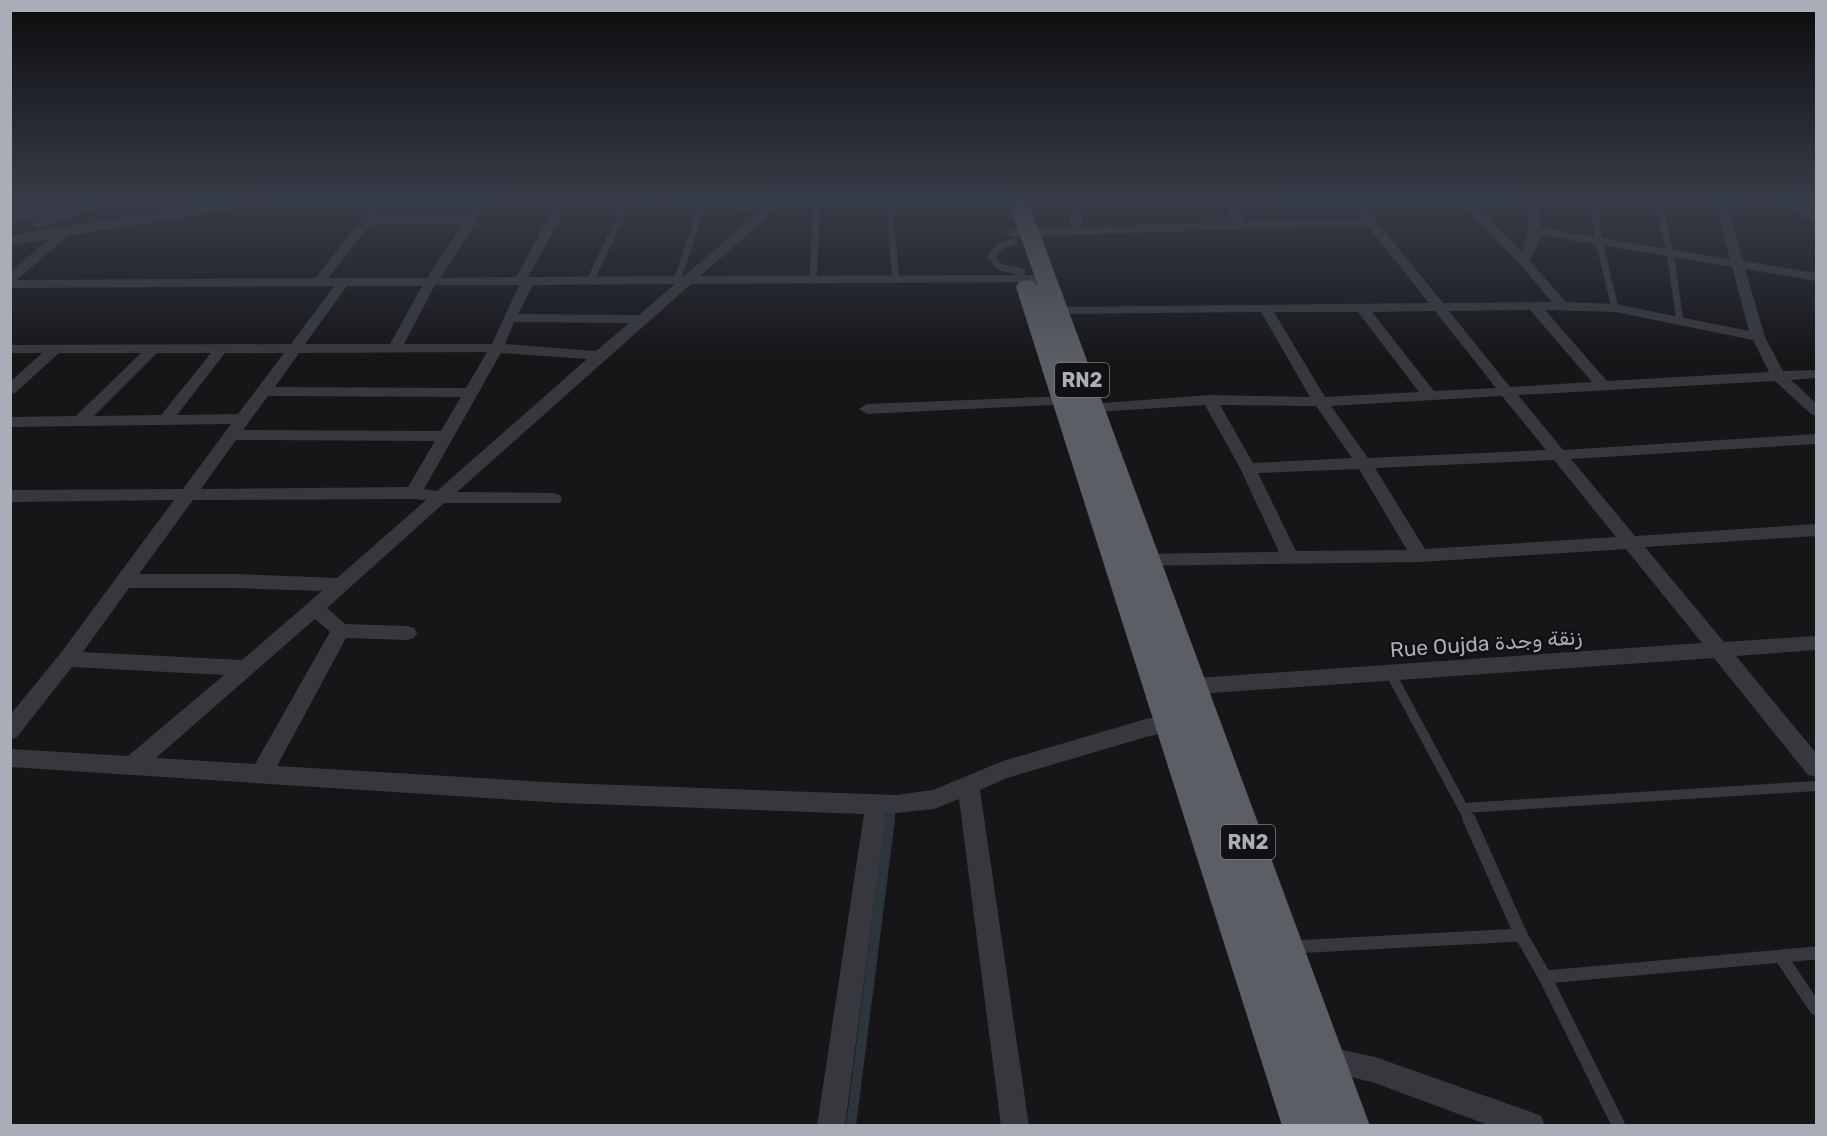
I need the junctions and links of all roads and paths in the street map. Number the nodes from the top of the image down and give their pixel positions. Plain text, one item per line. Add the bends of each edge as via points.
1 (32, 254) edge
2 (341, 254) edge
3 (449, 254) edge
4 (535, 254) edge
5 (603, 254) edge
6 (690, 254) edge
7 (716, 254) edge
8 (814, 254) edge
9 (894, 254) edge
10 (1024, 254) edge
11 (1397, 254) edge
12 (1517, 254) edge
13 (1528, 254) edge
14 (1602, 254) edge
15 (1670, 254) edge
16 (1675, 254) edge
17 (1735, 254) edge
18 (1523, 260) junction
19 (1738, 266) junction
20 (1031, 277) junction
21 (1816, 277) edge
22 (10, 279) edge
23 (684, 280) junction
24 (813, 280) junction
25 (896, 280) junction
26 (431, 281) junction
27 (524, 281) junction
28 (590, 281) junction
29 (343, 283) junction
30 (10, 284) edge
31 (317, 284) junction
32 (1534, 306) junction
33 (1562, 306) junction
34 (1440, 308) junction
35 (1615, 308) junction
36 (1266, 309) junction
37 (1363, 309) junction
38 (1057, 310) junction
39 (509, 318) junction
40 (645, 319) junction
41 (1680, 321) junction
42 (1758, 337) junction
43 (395, 347) junction
44 (497, 348) junction
45 (10, 349) edge
46 (221, 349) junction
47 (296, 349) junction
48 (55, 350) junction
49 (152, 350) junction
50 (599, 356) junction
51 (1816, 374) edge
52 (1778, 376) junction
53 (1603, 386) junction
54 (10, 390) edge
55 (264, 391) junction
56 (1506, 391) junction
57 (470, 393) junction
58 (1429, 396) junction
59 (1210, 400) junction
60 (1320, 402) junction
61 (1076, 406) junction
62 (867, 409) dead end
63 (1816, 411) edge
64 (243, 419) junction
65 (165, 420) junction
66 (10, 422) edge
67 (80, 422) junction
68 (231, 435) junction
69 (448, 436) junction
70 (1816, 439) edge
71 (1559, 455) junction
72 (1363, 462) junction
73 (1248, 468) junction
74 (413, 494) junction
75 (188, 495) junction
76 (10, 496) edge
77 (440, 497) junction
78 (554, 499) dead end
79 (1816, 530) edge
80 (1631, 542) junction
81 (1420, 556) junction
82 (1290, 557) junction
83 (1132, 560) junction
84 (124, 581) junction
85 (340, 585) junction
86 (314, 609) junction
87 (340, 631) junction
88 (407, 633) dead end
89 (1816, 643) edge
90 (1719, 650) junction
91 (67, 660) junction
92 (246, 668) junction
93 (1391, 674) junction
94 (1182, 705) junction
95 (10, 731) edge
96 (10, 758) edge
97 (132, 766) junction
98 (1816, 768) edge
99 (261, 774) junction
100 (969, 785) junction
101 (1816, 786) edge
102 (876, 805) junction
103 (1464, 808) junction
104 (1521, 935) junction
105 (1285, 947) junction
106 (1816, 953) edge
107 (1781, 957) junction
108 (1545, 977) junction
109 (1816, 1009) edge
110 (1324, 1059) junction
111 (1285, 1060) junction
112 (831, 1125) edge
113 (1015, 1125) edge
114 (1305, 1125) edge
115 (1347, 1125) edge
116 (1531, 1125) edge
117 (1619, 1125) edge

1 - 22 street
2 - 31 street
3 - 26 street
4 - 27 street
5 - 28 lane
6 - 23 lane
7 - 23 street
8 - 24 lane
9 - 25 lane
10 - 20 highway, RN2
11 - 34 street
12 - 18 street
13 - 18 street
14 - 35 lane
15 - 41 lane
16 - 19 street
17 - 19 street
18 - 33 street
19 - 21 street
19 - 42 street
20 - 25 street
20 - 38 highway, RN2
20 - 61 highway, RN2
23 - 24 street
23 - 28 street
23 - 40 street
24 - 25 street
26 - 27 street
26 - 29 street
26 - 43 street
27 - 28 street
27 - 39 street
29 - 31 street
29 - 47 street
30 - 31 street
32 - 33 street
32 - 34 street
32 - 53 street
33 - 35 street
34 - 37 street
34 - 56 street
35 - 41 street
36 - 37 street
36 - 38 street
36 - 60 street
37 - 58 street
38 - 61 highway, RN2
39 - 40 street
39 - 44 street
40 - 50 street
41 - 42 street
42 - 52 street
43 - 44 street
43 - 47 street
44 - 50 street
44 - 57 street
45 - 48 street
46 - 47 street
46 - 49 street
46 - 65 street
47 - 55 street
48 - 49 street
48 - 54 street
49 - 67 street
50 - 77 street
51 - 52 street
52 - 53 street
52 - 63 street
53 - 56 street
55 - 57 street
55 - 64 street
56 - 58 street
56 - 71 street
57 - 69 street
58 - 60 street
59 - 60 street
59 - 61 street
59 - 73 street
60 - 72 street
61 - 62 street
61 - 83 highway, RN2
64 - 65 street
64 - 68 street
65 - 67 street
66 - 67 street
68 - 69 street
68 - 75 street
69 - 74 street
70 - 71 street
71 - 72 street
71 - 80 street
72 - 73 street
72 - 81 street
73 - 82 street
74 - 75 street
74 - 77 street
75 - 76 street
75 - 84 street
77 - 78 street
77 - 85 street
79 - 80 street
80 - 81 street
80 - 90 street
81 - 82 street
82 - 83 street
83 - 94 highway, RN2
84 - 85 street
84 - 91 street
85 - 86 street
86 - 87 street
86 - 92 street
87 - 88 street
87 - 99 street
89 - 90 street, Rue Oujda زنقة وجدة
90 - 93 street, Rue Oujda زنقة وجدة
90 - 98 street
91 - 92 street
91 - 95 street
92 - 97 street
93 - 94 street, Rue Oujda زنقة وجدة
93 - 103 lane
94 - 100 street, Rue Oujda زنقة وجدة via 1134,731 1003,770
94 - 105 highway, RN2
94 - 111 highway, RN2
96 - 97 street, Rue Oujda زنقة وجدة
97 - 99 street, Rue Oujda زنقة وجدة
99 - 102 street, Rue Oujda زنقة وجدة via 563,793
100 - 102 street, Rue Oujda زنقة وجدة via 934,799
100 - 113 street
101 - 103 lane
102 - 112 street
103 - 104 lane
104 - 105 lane
104 - 108 lane
105 - 110 highway, RN2
106 - 107 lane
107 - 108 lane
107 - 109 lane
108 - 117 lane
110 - 111 street
110 - 115 highway, RN2
110 - 116 street via 1375,1070
111 - 114 highway, RN2

